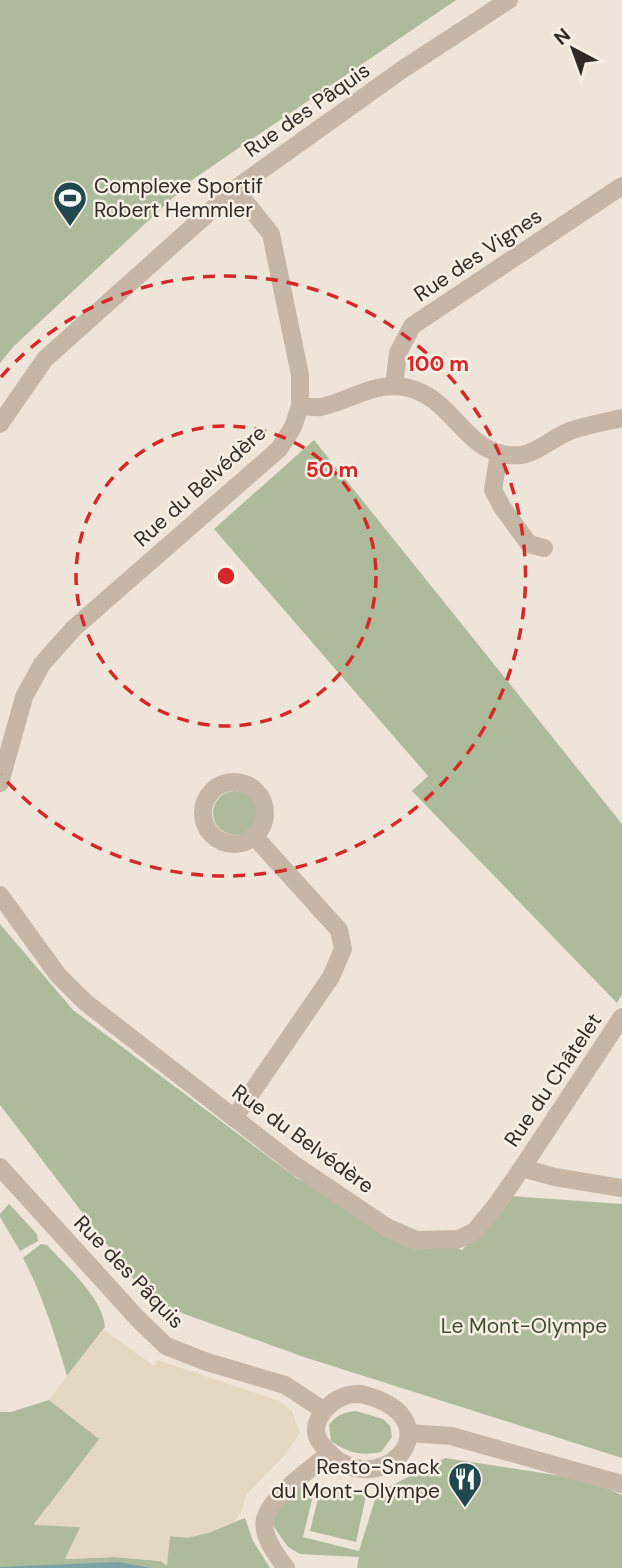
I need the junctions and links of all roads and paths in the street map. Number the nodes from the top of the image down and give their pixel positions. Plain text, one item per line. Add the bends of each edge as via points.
1 (509, 0) edge
2 (622, 186) edge
3 (235, 189) junction
4 (394, 386) junction
5 (300, 406) junction
6 (622, 418) edge
7 (0, 424) edge
8 (499, 453) junction
9 (544, 548) dead end
10 (0, 783) edge
11 (254, 836) dead end
12 (0, 895) edge
13 (622, 1017) edge
14 (234, 1118) junction
15 (0, 1167) edge
16 (522, 1168) junction
17 (622, 1188) edge
18 (323, 1410) junction
19 (409, 1433) junction
20 (330, 1453) junction
21 (622, 1484) edge
22 (286, 1568) edge

1 - 3 street, Rue des Pâquis
2 - 4 street, Rue des Vignes via 412,326 398,353
3 - 5 street, Rue du Belvédère via 271,234 300,375
3 - 7 street, Rue des Pâquis via 45,359
4 - 5 street via 367,390 320,407
4 - 8 street via 422,393 440,404 481,447
5 - 10 street, Rue du Belvédère via 279,449 74,628 42,664 24,697
6 - 8 street via 570,431 523,455
8 - 9 street via 493,490 529,544
11 - 14 street via 339,930 343,949 331,977
12 - 14 street, Rue du Belvédère via 58,975 85,1002
13 - 16 street, Rue du Châtelet
14 - 16 street, Rue du Belvédère via 387,1228 414,1240 459,1239 475,1231
15 - 18 street, Rue des Pâquis via 166,1346 285,1385
16 - 17 street
18 - 19 street via 345,1395 376,1397 402,1413
18 - 20 street via 318,1439
19 - 20 street via 394,1460 376,1469 355,1468
19 - 21 street via 451,1436
20 - 22 street via 275,1502 265,1519 266,1533

